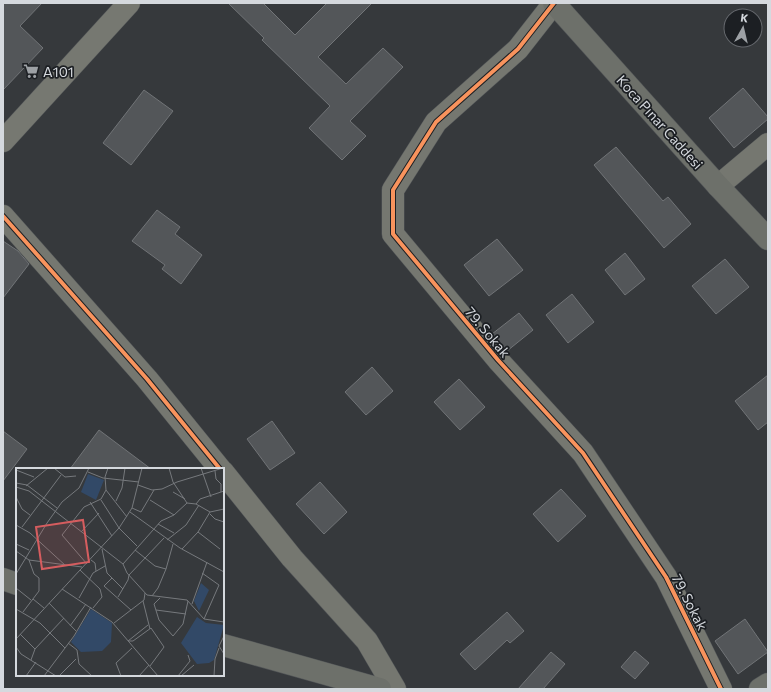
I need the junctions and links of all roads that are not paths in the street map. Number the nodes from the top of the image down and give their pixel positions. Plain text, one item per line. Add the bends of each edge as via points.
1 (129, 3) edge
2 (554, 3) edge
3 (3, 141) edge
4 (768, 144) edge
5 (718, 186) junction
6 (3, 216) edge
7 (768, 239) edge
8 (219, 468) edge
9 (224, 473) edge
10 (3, 579) edge
11 (16, 584) edge
12 (224, 645) edge
13 (768, 684) edge
14 (380, 689) edge
15 (394, 689) edge
16 (721, 689) edge
17 (760, 689) edge

1 - 3 main road
2 - 5 street, Koca Pınar Caddesi
2 - 16 street, 79. Sokak via 518,49 436,122 393,190 393,234 498,360 583,453 666,578
4 - 5 street
5 - 7 street, Koca Pınar Caddesi
6 - 8 street via 147,378
9 - 15 street via 292,558 367,641
10 - 11 street
12 - 14 street
13 - 17 street

